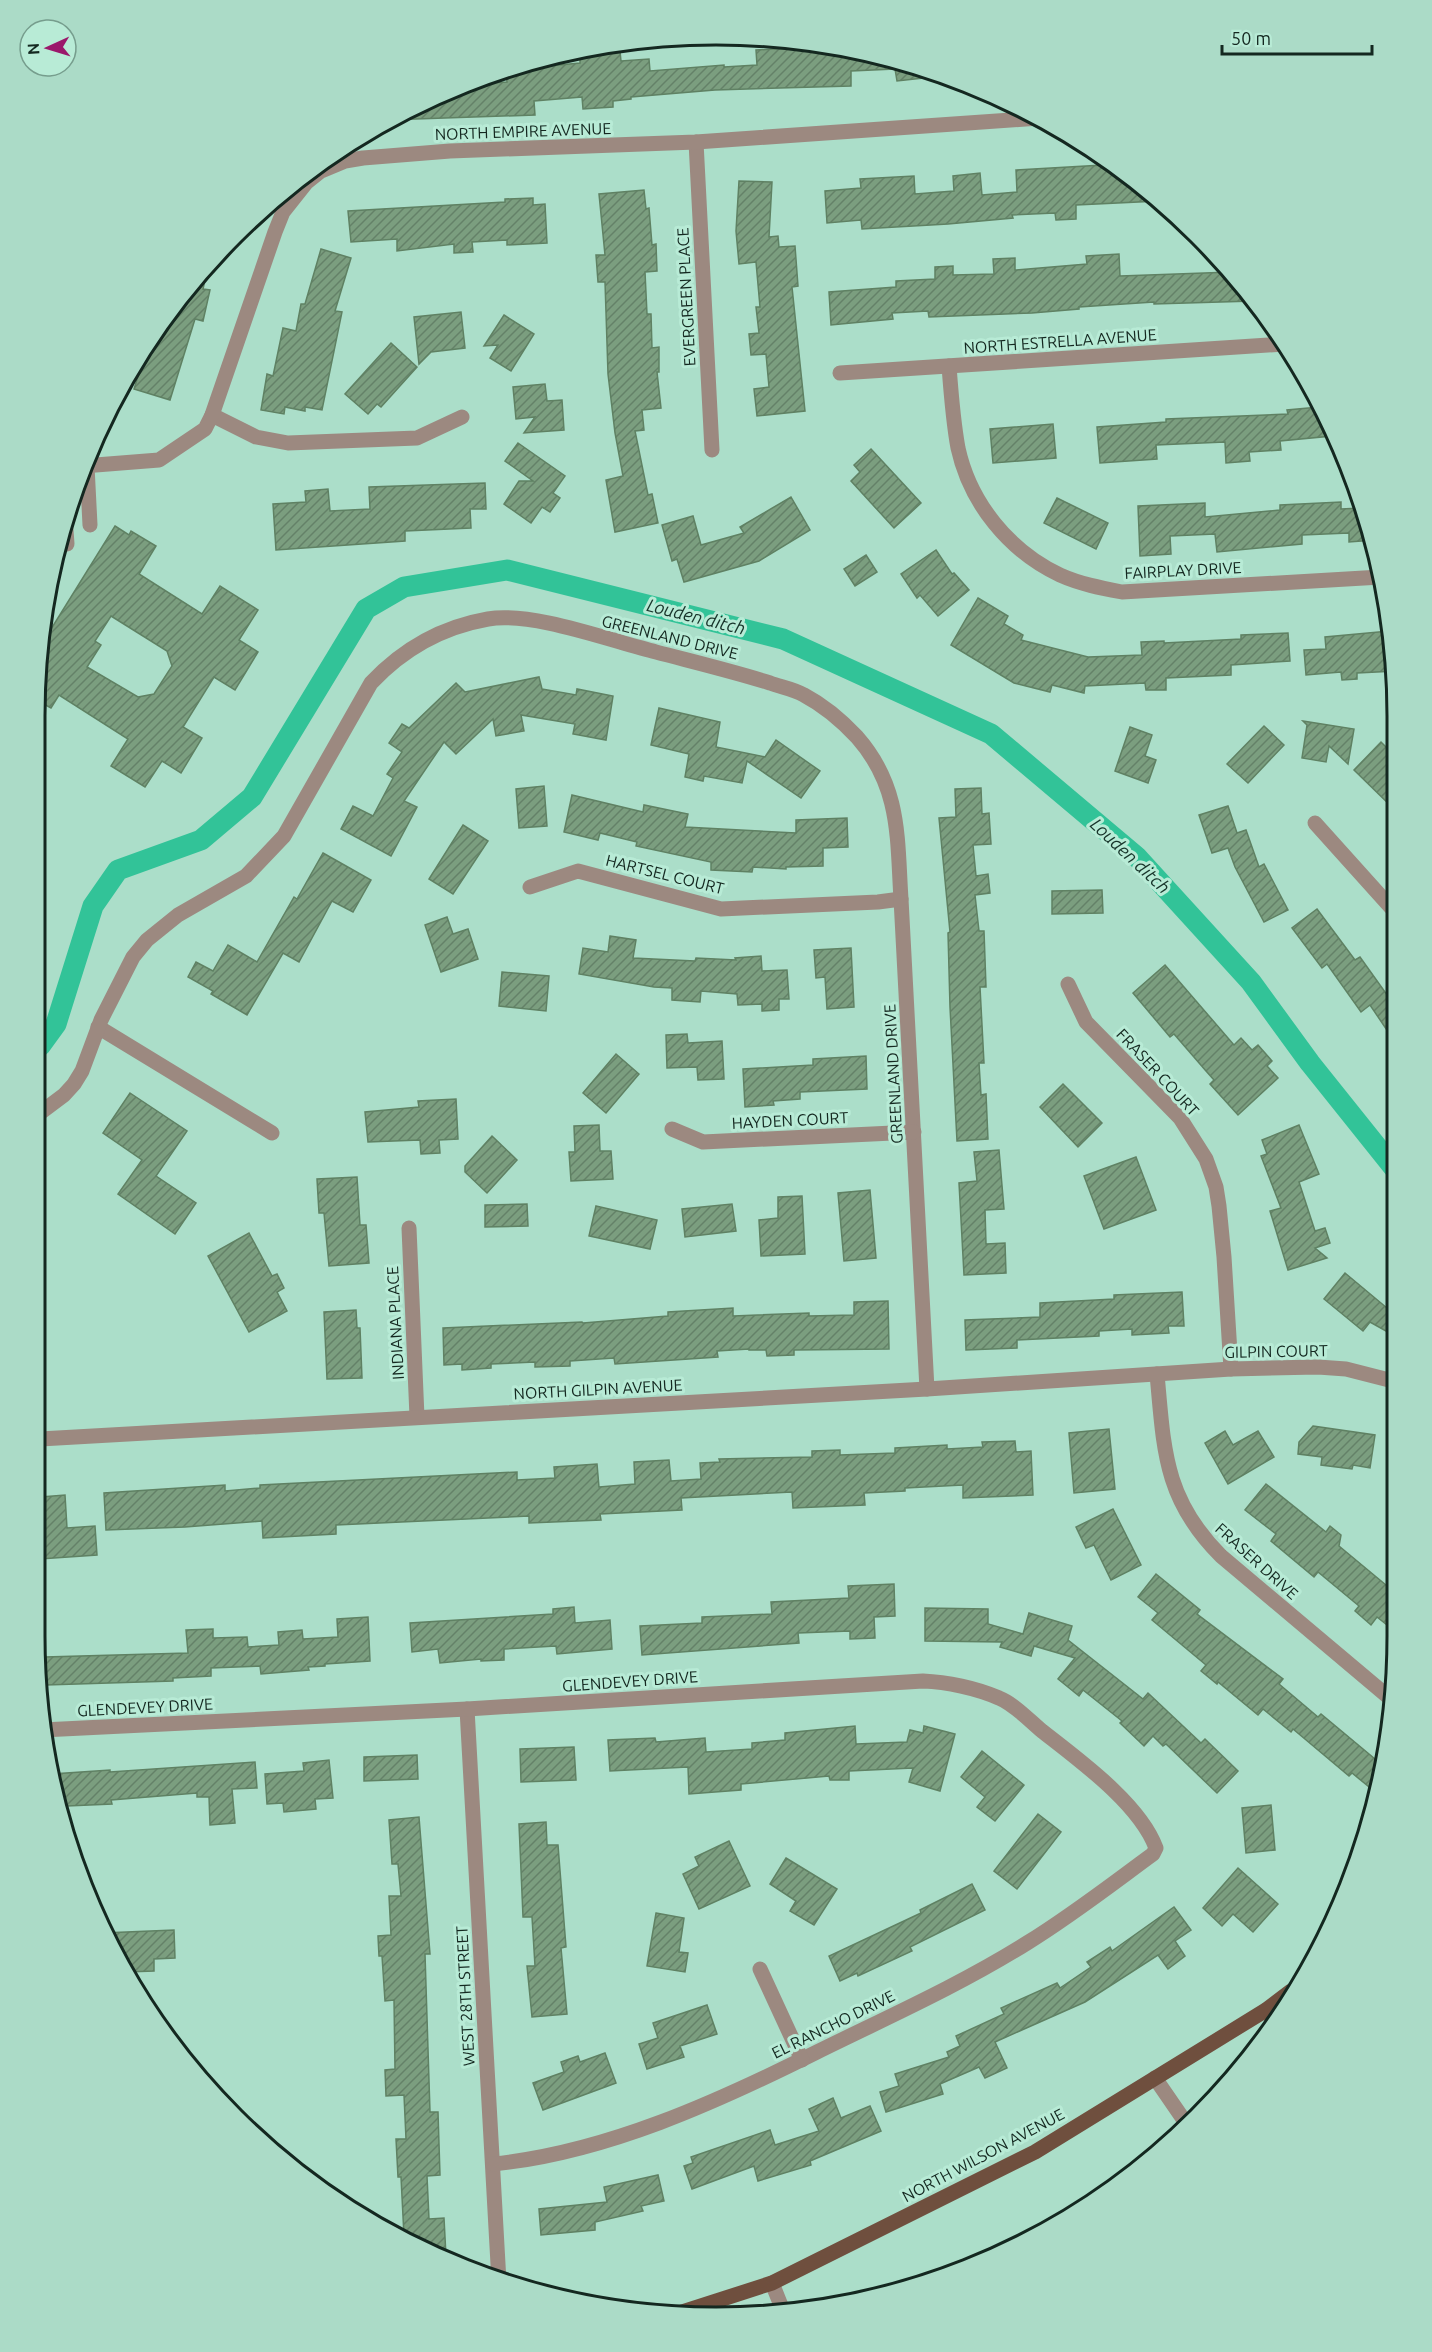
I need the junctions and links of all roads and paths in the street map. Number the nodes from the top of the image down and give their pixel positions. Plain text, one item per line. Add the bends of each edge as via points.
1 (1023, 119) edge
2 (696, 142) junction
3 (331, 167) edge
4 (299, 191) edge
5 (1275, 345) edge
6 (949, 366) junction
7 (840, 373) dead end
8 (212, 415) junction
9 (462, 417) dead end
10 (712, 450) dead end
11 (94, 465) edge
12 (87, 485) edge
13 (90, 525) dead end
14 (1372, 578) edge
15 (1315, 823) dead end
16 (530, 887) dead end
17 (901, 899) junction
18 (1387, 903) edge
19 (1068, 984) dead end
20 (98, 1027) junction
21 (45, 1109) edge
22 (672, 1130) dead end
23 (272, 1132) dead end
24 (914, 1132) junction
25 (409, 1228) dead end
26 (1231, 1369) junction
27 (1157, 1374) junction
28 (1387, 1379) edge
29 (927, 1389) junction
30 (417, 1417) junction
31 (45, 1439) edge
32 (1384, 1694) edge
33 (467, 1709) junction
34 (52, 1730) edge
35 (1156, 1848) joint
36 (760, 1969) dead end
37 (1268, 2017) edge
38 (802, 2060) junction
39 (1155, 2079) junction
40 (1182, 2117) edge
41 (493, 2164) junction
42 (498, 2270) edge
43 (772, 2283) junction
44 (780, 2304) edge
45 (699, 2307) edge

1 - 2 street, NORTH EMPIRE AVENUE
2 - 3 street, NORTH EMPIRE AVENUE via 439,152 363,158
2 - 10 street, EVERGREEN PLACE
4 - 8 street, NORTH EMPIRE AVENUE via 275,232
5 - 6 street, NORTH ESTRELLA AVENUE
6 - 7 street, NORTH ESTRELLA AVENUE
6 - 14 street, FAIRPLAY DRIVE via 959,449 975,495 1012,542 1061,575 1122,592
8 - 9 street via 256,437 288,443 417,438
8 - 11 street, NORTH EMPIRE AVENUE via 205,429 159,460
12 - 13 street
15 - 18 street
16 - 17 street, HARTSEL COURT via 578,871 721,909
17 - 20 street, GREENLAND DRIVE via 897,824 886,783 857,738 803,694 551,624 515,618 489,619 428,638 377,676 284,836 246,876 178,915 147,940 133,957
17 - 24 street, GREENLAND DRIVE
19 - 26 street, FRASER COURT via 1086,1022 1174,1112 1206,1159 1219,1206
20 - 21 street, GREENLAND DRIVE via 74,1084
20 - 23 street
22 - 24 street, HAYDEN COURT via 703,1142
24 - 29 street, GREENLAND DRIVE
25 - 30 street, INDIANA PLACE
26 - 27 street, GILPIN COURT
26 - 28 street, GILPIN COURT via 1318,1367 1346,1369
27 - 29 street, NORTH GILPIN AVENUE
27 - 32 street, FRASER DRIVE via 1169,1475 1204,1540
29 - 30 street, NORTH GILPIN AVENUE
30 - 31 street, NORTH GILPIN AVENUE
33 - 34 street, GLENDEVEY DRIVE
33 - 35 street, GLENDEVEY DRIVE via 942,1682 999,1698 1025,1716 1118,1795 1146,1828
33 - 41 street, WEST 28TH STREET
35 - 38 street, EL RANCHO DRIVE via 1153,1854 1027,1943
36 - 38 street
37 - 39 main road, NORTH WILSON AVENUE
38 - 41 street, EL RANCHO DRIVE via 700,2108 577,2150
39 - 40 street
39 - 43 main road, NORTH WILSON AVENUE via 1035,2152
41 - 42 street, WEST 28TH STREET
43 - 44 street
43 - 45 main road, NORTH WILSON AVENUE

